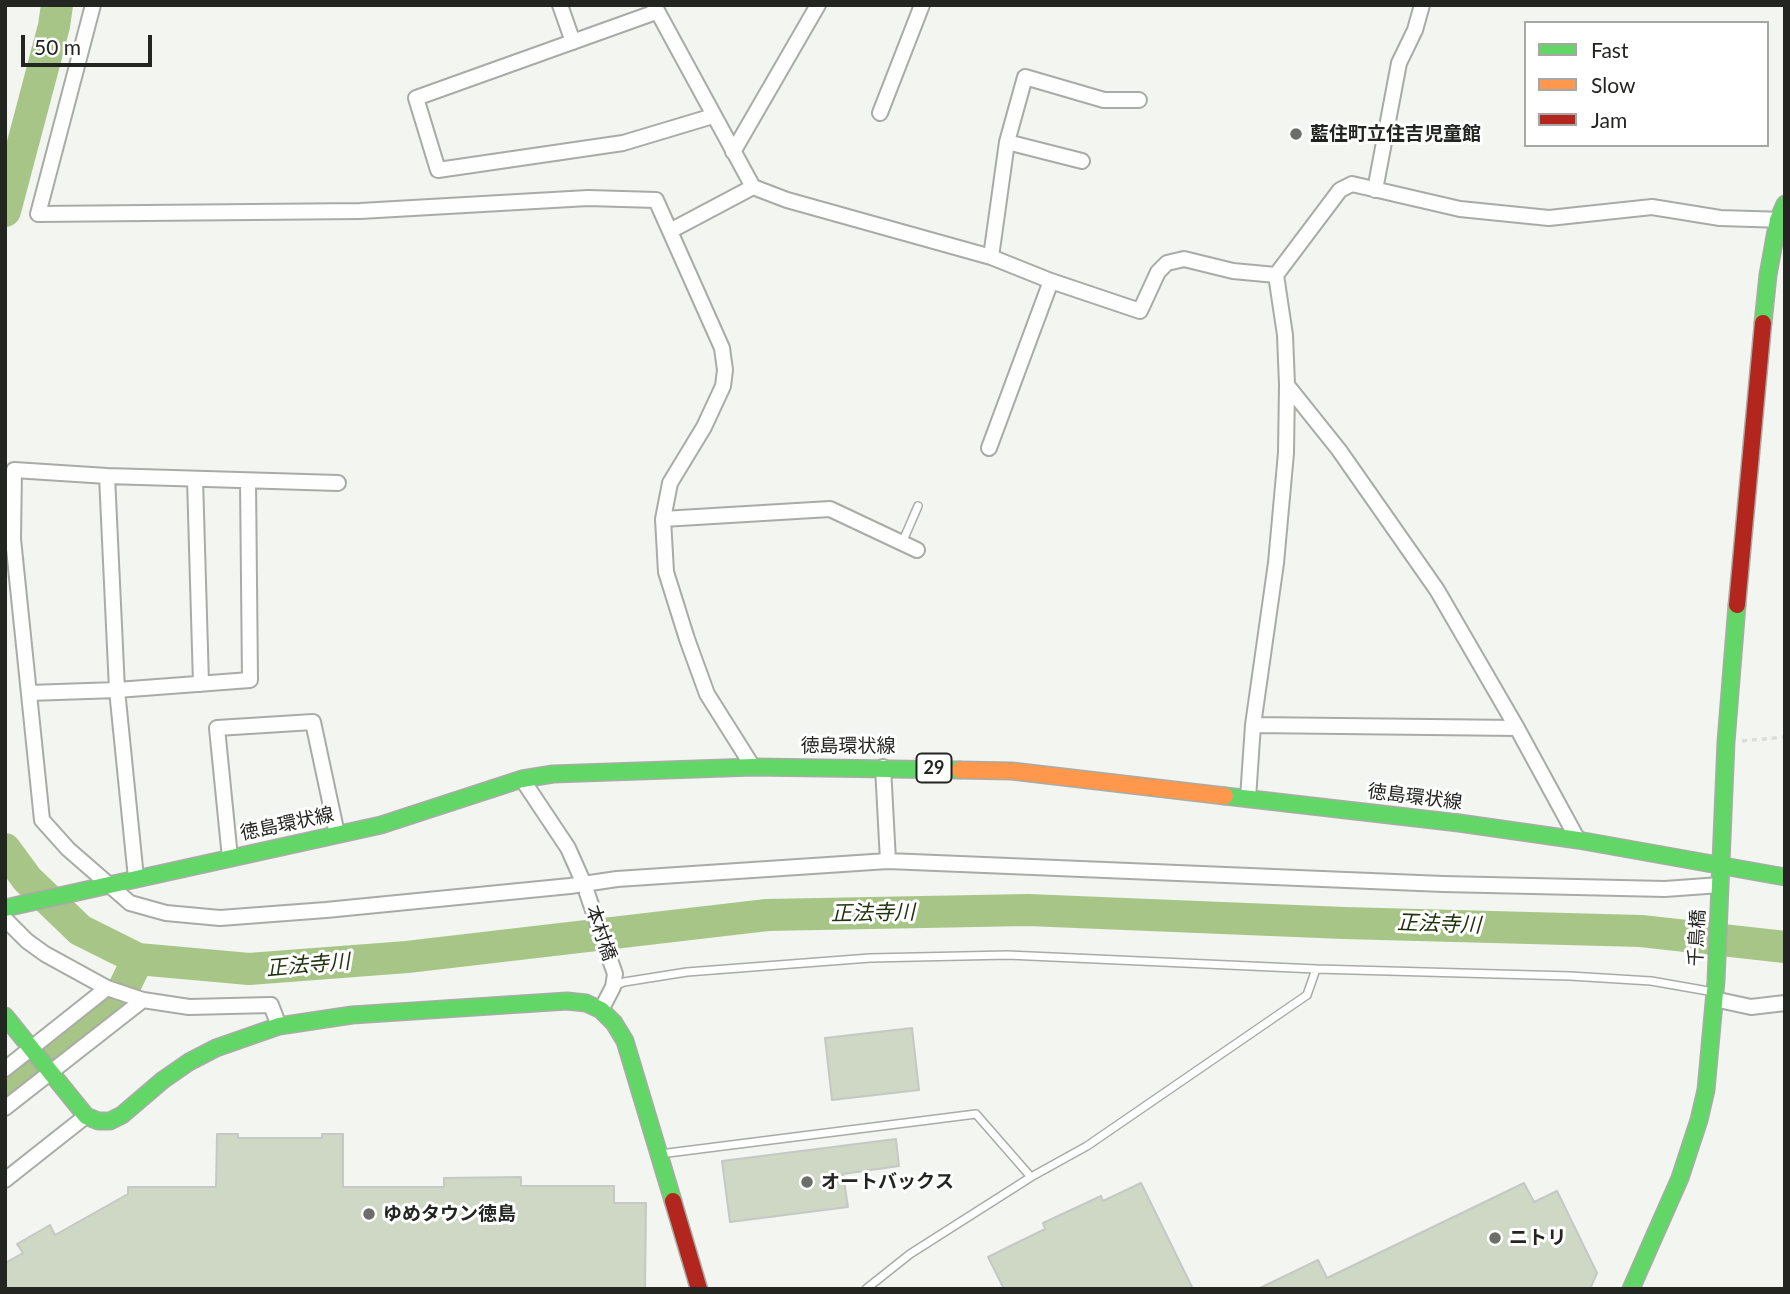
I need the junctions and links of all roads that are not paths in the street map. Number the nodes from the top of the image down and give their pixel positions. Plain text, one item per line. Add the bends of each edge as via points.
1 (93, 5) edge
2 (560, 5) edge
3 (818, 5) edge
4 (922, 5) edge
5 (1422, 5) edge
6 (655, 8) edge
7 (573, 42) junction
8 (1139, 100) dead end
9 (880, 113) dead end
10 (713, 116) junction
11 (1007, 142) junction
12 (733, 152) junction
13 (1083, 161) dead end
14 (753, 187) junction
15 (1375, 191) junction
16 (1785, 204) edge
17 (1782, 220) edge
18 (670, 231) junction
19 (991, 257) junction
20 (1276, 275) junction
21 (1051, 281) junction
22 (1287, 385) junction
23 (989, 447) dead end
24 (107, 476) junction
25 (195, 479) junction
26 (248, 481) junction
27 (338, 483) dead end
28 (918, 506) dead end
29 (663, 519) junction
30 (902, 543) junction
31 (917, 550) dead end
32 (201, 684) junction
33 (117, 690) junction
34 (29, 693) junction
35 (1254, 725) junction
36 (1517, 728) junction
37 (753, 767) junction
38 (883, 767) junction
39 (522, 779) junction
40 (1248, 798) junction
41 (337, 834) junction
42 (1578, 840) junction
43 (230, 858) junction
44 (888, 861) junction
45 (1721, 868) junction
46 (1785, 877) edge
47 (135, 878) junction
48 (109, 884) junction
49 (586, 888) junction
50 (1720, 891) junction
51 (5, 908) edge
52 (5, 919) edge
53 (1316, 969) junction
54 (614, 980) junction
55 (110, 989) junction
56 (1715, 991) junction
57 (138, 998) junction
58 (1785, 1003) edge
59 (601, 1010) junction
60 (5, 1016) edge
61 (279, 1026) junction
62 (33, 1051) junction
63 (5, 1069) edge
64 (49, 1072) junction
65 (5, 1108) edge
66 (86, 1116) junction
67 (659, 1154) junction
68 (1031, 1177) junction
69 (5, 1180) edge
70 (699, 1289) edge
71 (866, 1289) edge
72 (1631, 1289) edge

1 - 18 street via 38,214 360,211 589,198 656,200
2 - 7 street
3 - 12 street
4 - 9 street
5 - 15 street via 1399,63
6 - 7 street
6 - 10 street
7 - 10 street via 416,98 438,170 623,142
8 - 11 street via 1104,100 1025,76
10 - 12 street
11 - 13 street
11 - 19 street
12 - 14 street
14 - 18 street
14 - 19 street
15 - 17 street via 1460,209 1549,218 1652,207 1720,218
15 - 20 street via 1352,184 1340,190
16 - 17 street, 千鳥橋
17 - 45 street, 千鳥橋 via 1766,289 1726,742
18 - 29 street via 722,348 725,370 723,386 704,427 670,483
19 - 21 street
20 - 21 street via 1184,259 1167,263 1140,311
20 - 22 street
21 - 23 street
22 - 35 street via 1276,563
22 - 36 street via 1339,450 1437,590
24 - 25 street
24 - 33 street
24 - 34 street via 14,470 13,539
25 - 26 street
25 - 32 street
26 - 27 street
26 - 32 street via 250,680
28 - 30 lane
29 - 30 street via 830,509
29 - 37 street via 666,572 687,639 707,694
30 - 31 street
32 - 33 street
33 - 34 street
33 - 47 street
34 - 48 street via 42,820
35 - 36 street
35 - 40 street
36 - 42 street
37 - 38 street, 徳島環状線 / 29
37 - 39 street, 徳島環状線 / 29 via 565,773
38 - 40 street, 徳島環状線 / 29 via 1012,771
38 - 44 street
39 - 41 street, 徳島環状線 / 29 via 382,825
39 - 49 street, 本村橋 via 568,848
40 - 42 street, 徳島環状線 / 29
41 - 43 street, 徳島環状線 / 29
41 - 43 street via 313,722 217,727
42 - 45 street, 徳島環状線 / 29
43 - 47 street, 徳島環状線 / 29
44 - 49 street via 617,879
44 - 50 street
45 - 46 street, 徳島環状線 / 29
45 - 50 street, 千鳥橋
47 - 48 street, 徳島環状線 / 29
48 - 49 street via 130,903 166,913 220,918
48 - 51 street, 徳島環状線 / 29
49 - 54 street, 本村橋
50 - 56 street, 千鳥橋
52 - 55 street via 45,954
53 - 54 lane via 1008,955 870,958
53 - 56 lane via 1584,977
53 - 68 lane via 1307,995 1087,1146
54 - 59 street
55 - 57 street
55 - 62 street
56 - 58 street via 1751,1007
56 - 72 street, 千鳥橋 via 1699,1120 1680,1178
57 - 61 street via 189,1007 271,1005
57 - 64 street
59 - 61 street via 567,1001 352,1014
59 - 67 street via 625,1041
60 - 62 street
61 - 66 street via 189,1062 110,1121
62 - 63 street
62 - 64 street
64 - 65 street
64 - 66 street
66 - 69 street
67 - 68 lane via 976,1114
67 - 70 street
68 - 71 lane via 910,1254

